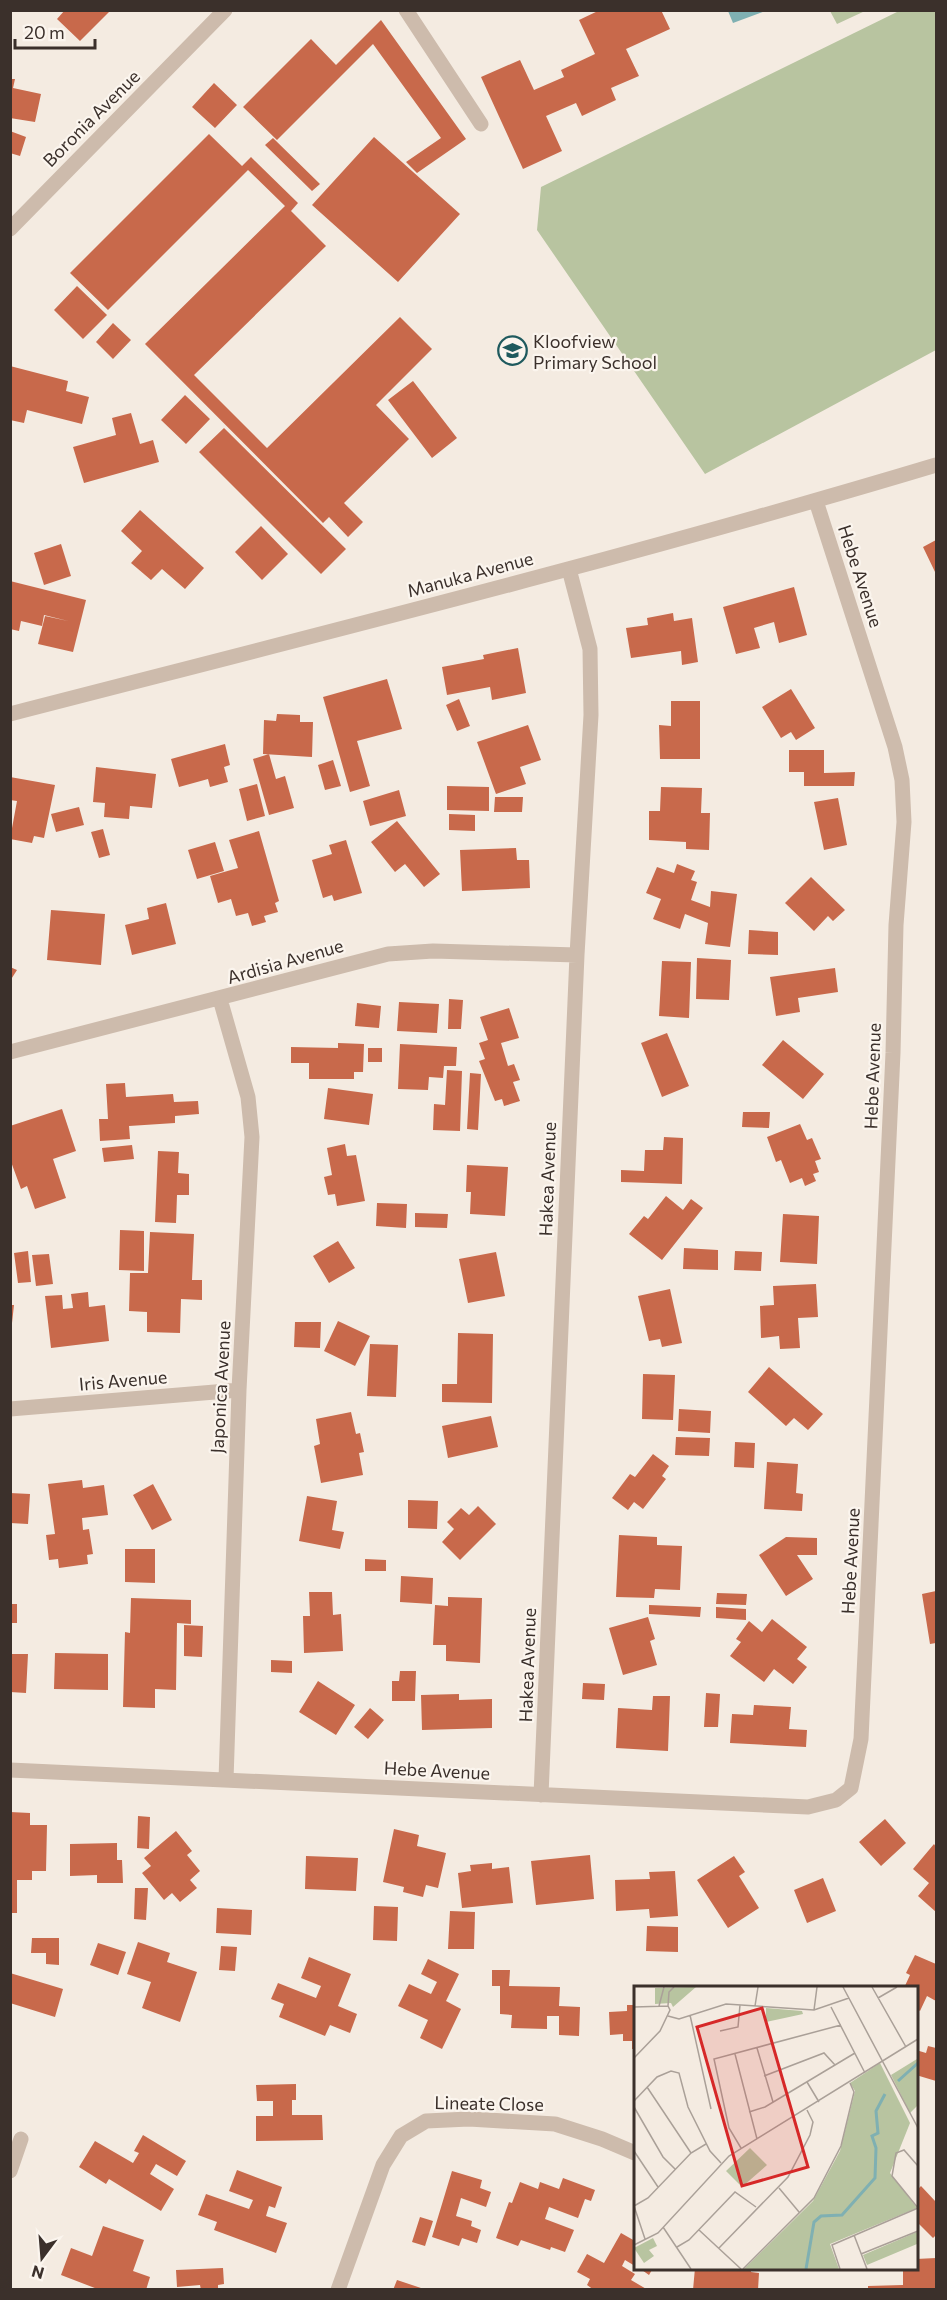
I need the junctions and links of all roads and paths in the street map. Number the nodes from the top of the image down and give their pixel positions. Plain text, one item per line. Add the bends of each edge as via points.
1 (225, 10) edge
2 (406, 10) edge
3 (481, 124) dead end
4 (10, 229) edge
5 (936, 465) edge
6 (816, 501) junction
7 (569, 569) junction
8 (10, 714) edge
9 (576, 955) junction
10 (220, 999) junction
11 (10, 1052) edge
12 (238, 1390) junction
13 (10, 1409) edge
14 (10, 1770) edge
15 (226, 1780) junction
16 (541, 1795) junction
17 (21, 2139) dead end
18 (634, 2153) edge
19 (10, 2172) edge
20 (338, 2289) edge

1 - 4 street, Boronia Avenue
2 - 3 street
5 - 6 street, Manuka Avenue
6 - 7 street, Manuka Avenue
6 - 16 street, Hebe Avenue via 895,747 904,812 857,1766 851,1788 836,1800 808,1807
7 - 8 street, Manuka Avenue
7 - 9 street, Hakea Avenue via 590,649 591,715
9 - 10 street, Ardisia Avenue via 433,951 388,954
9 - 16 street, Hakea Avenue
10 - 11 street, Ardisia Avenue
10 - 12 street, Japonica Avenue via 248,1096 252,1137
12 - 13 street, Iris Avenue
12 - 15 street, Japonica Avenue
14 - 15 street, Hebe Avenue
15 - 16 street, Hebe Avenue
17 - 19 street
18 - 20 street, Lineate Close via 555,2124 426,2121 400,2136 383,2165

